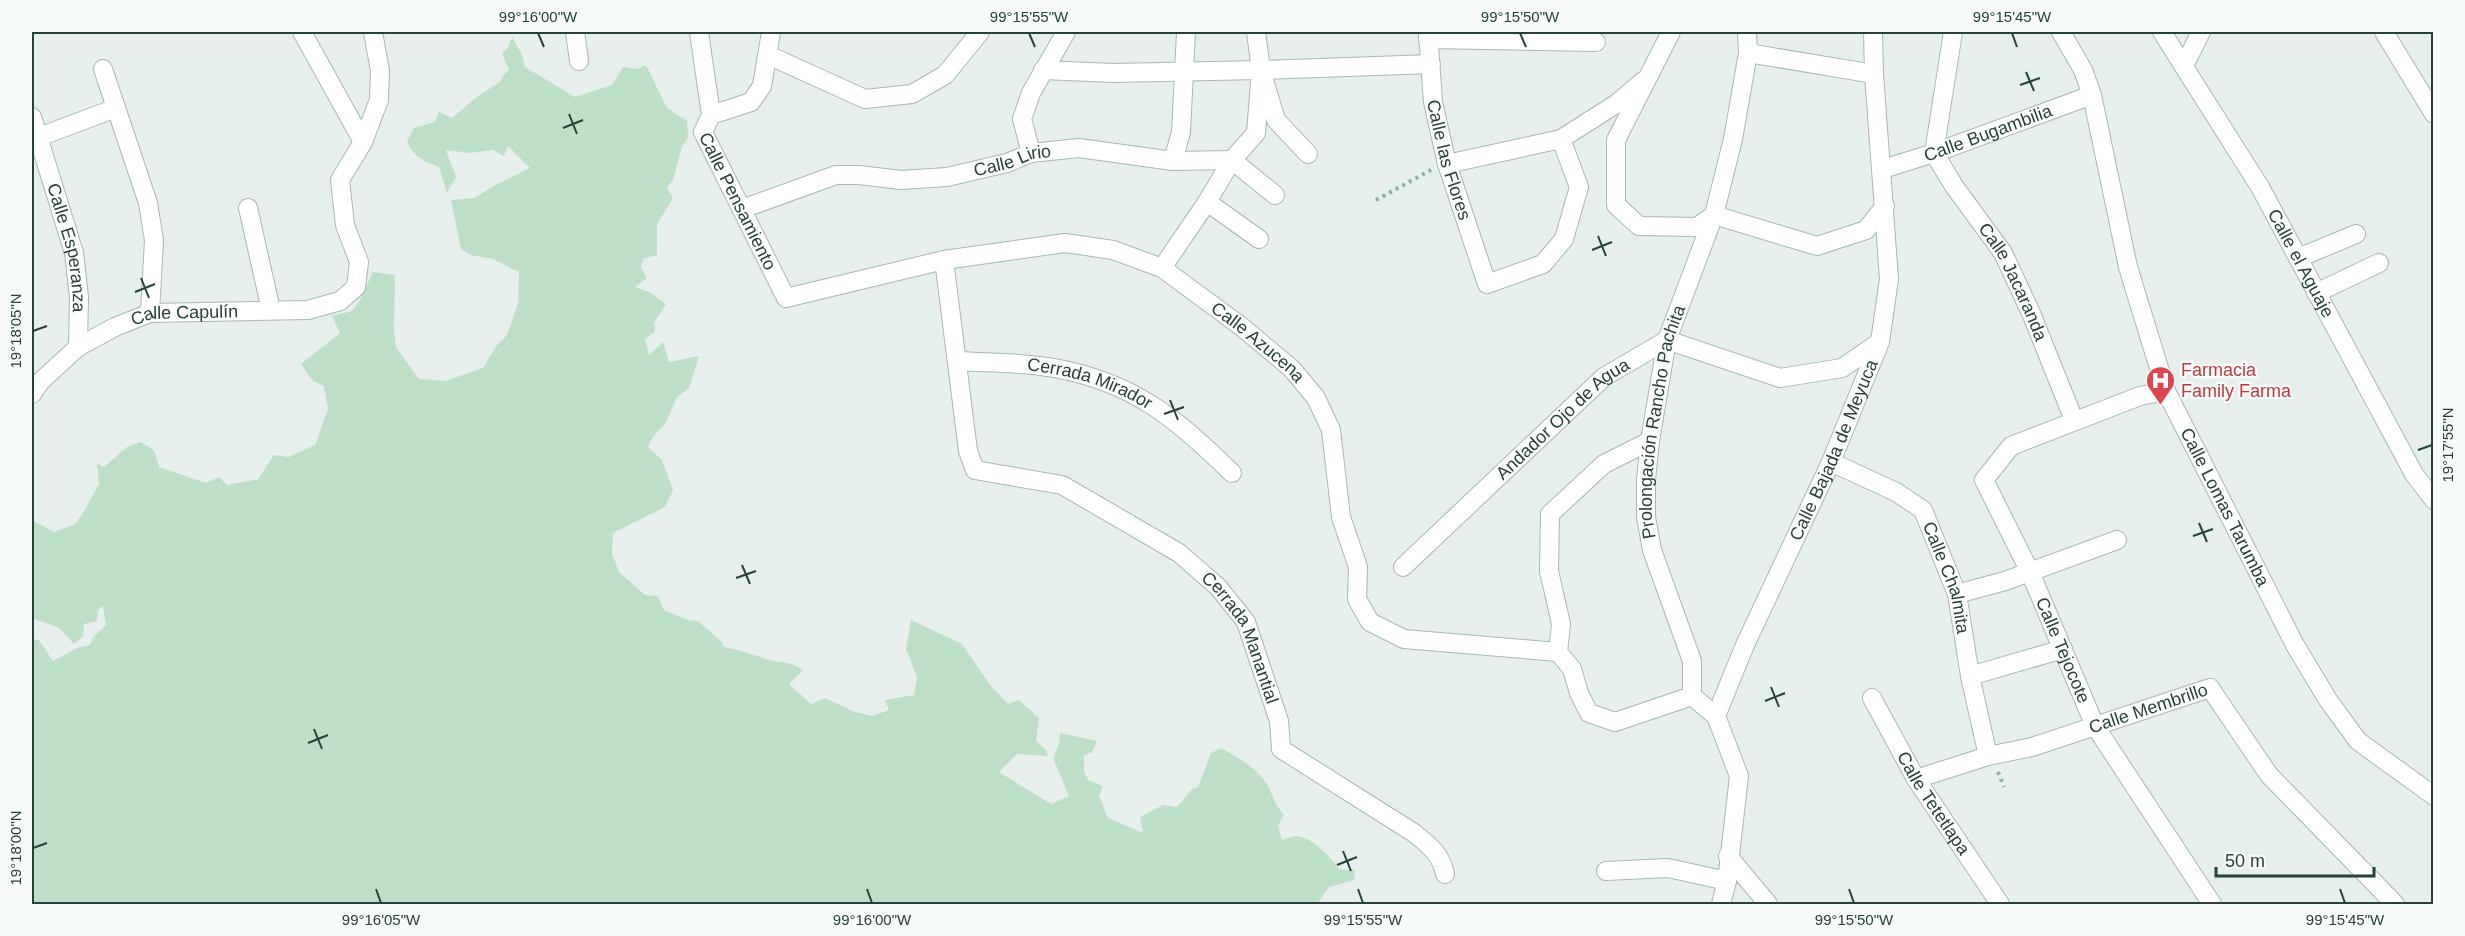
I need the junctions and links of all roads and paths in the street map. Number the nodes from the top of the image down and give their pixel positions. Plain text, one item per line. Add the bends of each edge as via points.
1 (302, 32) edge
2 (373, 32) edge
3 (575, 32) edge
4 (699, 32) edge
5 (771, 32) edge
6 (980, 32) edge
7 (1066, 32) edge
8 (1186, 32) edge
9 (1256, 32) edge
10 (1671, 32) edge
11 (1747, 32) edge
12 (1874, 32) edge
13 (1953, 32) edge
14 (2061, 32) edge
15 (2162, 32) edge
16 (2201, 32) edge
17 (2384, 32) edge
18 (1428, 35) edge
19 (1596, 42) dead end
20 (1748, 53) junction
21 (768, 55) junction
22 (579, 61) dead end
23 (1431, 64) junction
24 (2184, 66) junction
25 (103, 69) dead end
26 (1043, 70) junction
27 (1261, 70) junction
28 (1185, 72) junction
29 (1651, 74) junction
30 (1874, 74) junction
31 (2092, 95) junction
32 (116, 108) junction
33 (2433, 114) edge
34 (711, 115) junction
35 (32, 117) edge
36 (39, 137) junction
37 (1561, 139) junction
38 (363, 142) junction
39 (1030, 153) junction
40 (1934, 153) junction
41 (1308, 154) dead end
42 (1232, 160) junction
43 (1173, 161) junction
44 (39, 164) edge
45 (1447, 164) junction
46 (1882, 169) junction
47 (1417, 178) dead end
48 (1275, 195) dead end
49 (1376, 200) dead end
50 (1207, 202) junction
51 (1885, 206) junction
52 (248, 208) dead end
53 (742, 209) junction
54 (1714, 215) junction
55 (2356, 234) dead end
56 (1259, 239) dead end
57 (2298, 258) junction
58 (944, 260) junction
59 (2379, 263) dead end
60 (1162, 268) junction
61 (2316, 293) junction
62 (786, 298) joint
63 (271, 310) junction
64 (150, 314) junction
65 (1667, 340) junction
66 (1880, 342) junction
67 (78, 347) junction
68 (958, 361) junction
69 (2166, 391) junction
70 (32, 394) edge
71 (2074, 420) junction
72 (1650, 441) junction
73 (1831, 462) junction
74 (1232, 473) dead end
75 (2433, 500) edge
76 (2117, 540) dead end
77 (1403, 567) dead end
78 (2030, 572) junction
79 (1957, 594) junction
80 (2063, 649) junction
81 (1558, 652) junction
82 (1970, 676) junction
83 (1692, 696) junction
84 (1872, 698) dead end
85 (1716, 716) junction
86 (2095, 726) junction
87 (1988, 756) junction
88 (1916, 779) junction
89 (2433, 796) edge
90 (1728, 856) junction
91 (1606, 870) dead end
92 (1444, 874) dead end
93 (1727, 881) junction
94 (1720, 904) edge
95 (1768, 904) edge
96 (2000, 904) edge
97 (2212, 904) edge
98 (2395, 904) edge

1 - 38 street
2 - 38 street via 380,71 379,100
3 - 22 street
4 - 34 street, Calle Pensamiento
5 - 21 street
6 - 21 street via 945,75 912,94 865,99
7 - 26 street
8 - 28 street
9 - 27 street
10 - 29 street
11 - 20 street, Prolongación Rancho Pachita
12 - 30 street, Calle Bajada de Meyuca
13 - 40 street
14 - 31 street, Calle Lomas Tarumba
15 - 24 street, Calle el Aguaje
16 - 24 street
17 - 33 street
18 - 19 street
18 - 23 street, Calle las Flores
20 - 30 street
20 - 54 street, Prolongación Rancho Pachita
21 - 34 street via 762,86 751,102
23 - 27 street
23 - 45 street, Calle las Flores via 1433,102
24 - 57 street, Calle el Aguaje via 2260,187
25 - 32 street
26 - 28 street
26 - 39 street via 1022,119
27 - 28 street
27 - 41 street via 1276,120
27 - 42 street via 1256,133
28 - 43 street via 1181,132
29 - 37 street via 1616,104
29 - 54 street via 1616,140 1616,205 1639,226 1698,227
30 - 46 street, Calle Bajada de Meyuca
31 - 40 street, Calle Bugambilia
31 - 69 street, Calle Lomas Tarumba via 2128,267
32 - 36 street
32 - 64 street via 147,203 154,240
34 - 53 street, Calle Pensamiento via 703,132
35 - 36 street, Calle Esperanza
36 - 44 street, Calle Esperanza
37 - 45 street
37 - 45 street, Calle las Flores via 1580,187 1564,239 1543,264 1487,284
38 - 63 street, Calle Capulín via 339,180 345,225 360,262 356,287 340,302 308,310
39 - 43 street, Calle Lirio via 1080,148
39 - 53 street, Calle Lirio via 1007,163 947,177 902,180 836,175
40 - 46 street, Calle Bugambilia
40 - 71 street, Calle Jacaranda via 2003,253
42 - 43 street, Calle Lirio
42 - 48 street
42 - 50 street
44 - 67 street, Calle Esperanza via 74,253 79,297
46 - 51 street, Calle Bajada de Meyuca
47 - 49 path
50 - 56 street
50 - 60 street
51 - 54 street via 1866,231 1817,246
51 - 66 street, Calle Bajada de Meyuca via 1889,279
52 - 63 street
53 - 62 street, Calle Pensamiento
54 - 65 street, Prolongación Rancho Pachita
55 - 57 street
57 - 61 street, Calle el Aguaje
58 - 60 street, Calle Azucena via 1065,243 1113,250
58 - 62 street, Calle Azucena
58 - 68 street
59 - 61 street
60 - 81 street, Calle Azucena via 1292,369 1316,398 1331,430 1341,517 1358,567 1357,599 1370,622 1404,639
61 - 75 street, Calle el Aguaje via 2414,474
63 - 64 street, Calle Capulín
64 - 67 street, Calle Capulín via 114,327
65 - 66 street via 1780,378 1842,368
65 - 72 street, Prolongación Rancho Pachita
65 - 77 street, Andador Ojo de Agua via 1604,377
66 - 73 street, Calle Bajada de Meyuca
67 - 70 street, Calle Capulín
68 - 74 street, Cerrada Mirador via 1052,368 1132,392 1162,410
68 - 92 street, Cerrada Manantial via 968,451 975,470 1062,485 1179,553 1210,580 1246,622 1279,721 1281,749 1414,833 1432,847 1442,861
69 - 71 street via 2140,396
69 - 89 street, Calle Lomas Tarumba via 2295,645 2328,700 2358,741
71 - 78 street, Calle Tejocote via 2011,446 1984,480
72 - 81 street via 1604,464 1550,514 1549,571 1562,624
72 - 83 street, Prolongación Rancho Pachita via 1646,480 1648,528 1652,550 1692,660
73 - 79 street, Calle Chalmita via 1896,492 1923,510
73 - 85 street, Calle Bajada de Meyuca
76 - 78 street
78 - 79 street
78 - 80 street, Calle Tejocote
79 - 82 street, Calle Chalmita
80 - 82 street
80 - 86 street, Calle Tejocote
81 - 83 street via 1572,669 1589,714 1615,722
82 - 87 street, Calle Chalmita
83 - 85 street
84 - 88 street, Calle Tetetlapa
85 - 90 street via 1739,776
86 - 87 street, Calle Membrillo via 2032,747
86 - 97 street, Calle Tejocote
86 - 98 street, Calle Membrillo via 2210,688 2269,775
87 - 88 street, Calle Membrillo
88 - 96 street, Calle Tetetlapa
90 - 93 street
90 - 95 street
91 - 93 street via 1668,868
93 - 94 street

